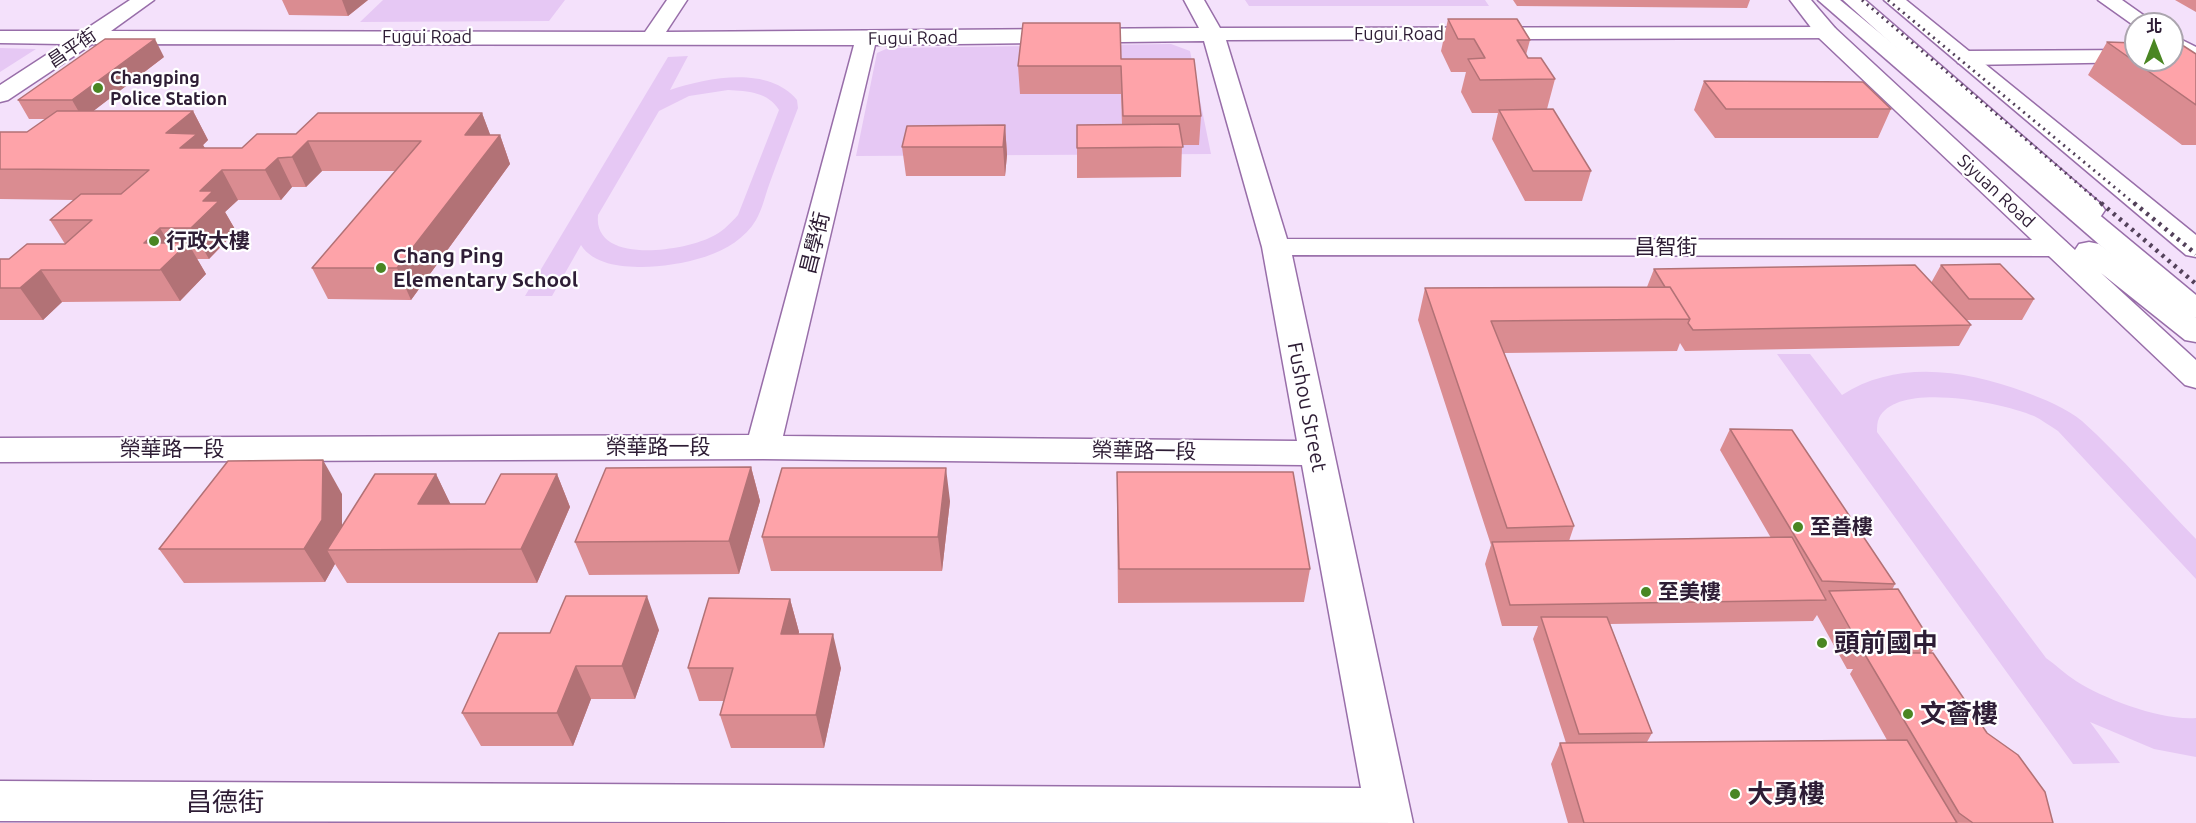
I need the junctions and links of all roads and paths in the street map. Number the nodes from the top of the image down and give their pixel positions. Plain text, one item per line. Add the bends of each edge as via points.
1 (144, 0) edge
2 (677, 0) edge
3 (1194, 0) edge
4 (1800, 0) edge
5 (1828, 0) edge
6 (1853, 0) edge
7 (1894, 0) edge
8 (2108, 0) edge
9 (2127, 12) edge
10 (1827, 33) junction
11 (1213, 34) junction
12 (653, 36) junction
13 (0, 37) edge
14 (88, 37) junction
15 (866, 39) junction
16 (2124, 57) edge
17 (1966, 58) junction
18 (0, 95) edge
19 (1276, 247) junction
20 (2056, 248) junction
21 (2196, 249) edge
22 (2196, 308) edge
23 (2196, 333) edge
24 (2196, 378) edge
25 (763, 447) junction
26 (0, 450) edge
27 (1316, 453) junction
28 (0, 801) edge
29 (1388, 816) edge

1 - 14 main road, 昌平街
2 - 12 main road
3 - 11 main road, Fushou Street
4 - 10 main road, Siyuan Road
4 - 23 main road, Siyuan Road via 1852,37 2108,267
5 - 22 main road via 2141,266
6 - 22 main road via 2156,266
7 - 17 main road
8 - 9 main road
10 - 11 main road, Fugui Road
10 - 20 main road, Siyuan Road
11 - 15 main road, Fugui Road
11 - 19 main road, Fushou Street
12 - 14 main road, Fugui Road
12 - 15 main road, Fugui Road
13 - 14 main road, Fugui Road
14 - 18 main road, 昌平街
15 - 25 main road, 昌學街
16 - 17 main road
17 - 21 main road
19 - 20 main road, 昌智街
19 - 27 main road, Fushou Street
20 - 24 main road, Siyuan Road
25 - 26 main road, 榮華路一段
25 - 27 main road, 榮華路一段
27 - 29 main road, Fushou Street
28 - 29 main road, 昌德街

